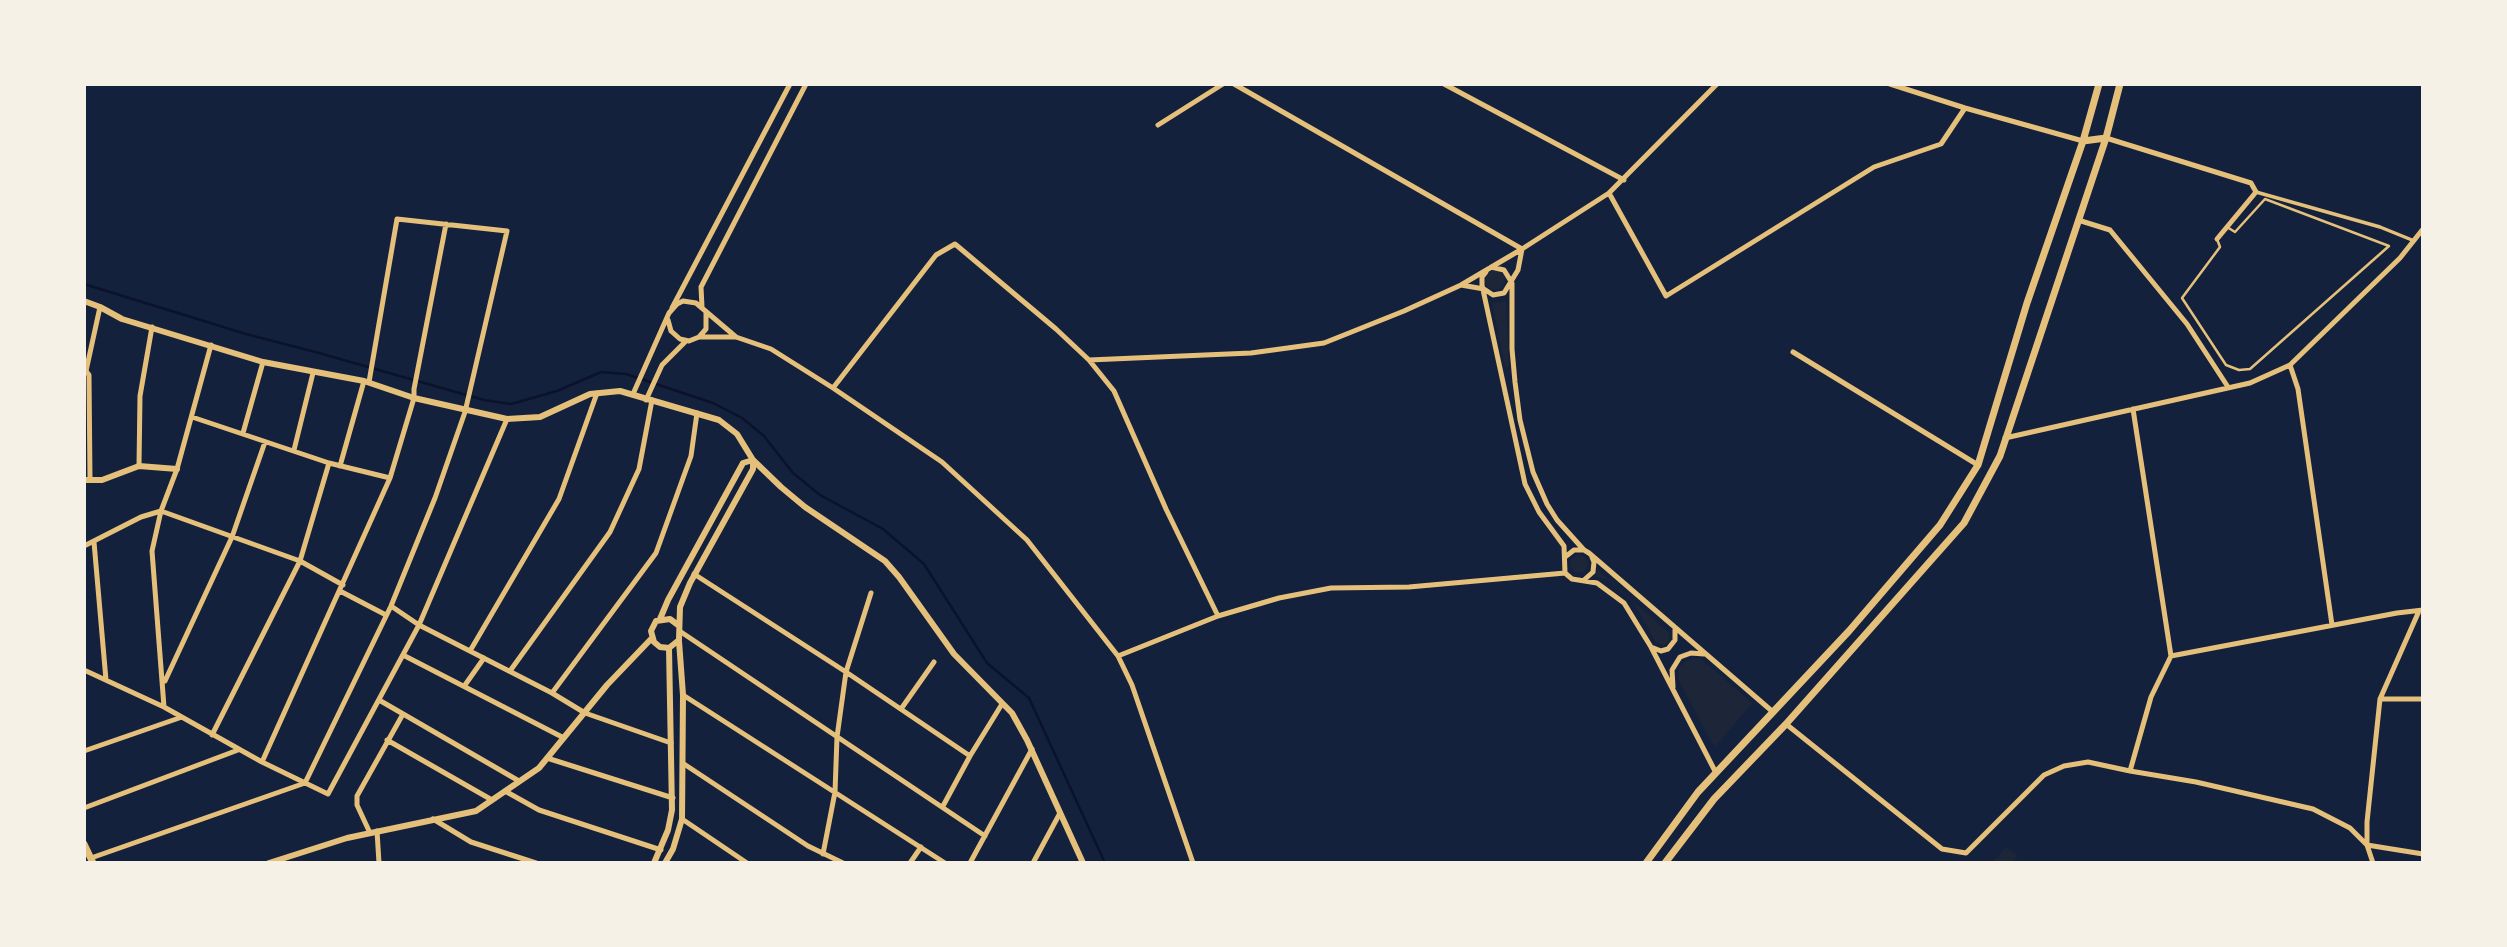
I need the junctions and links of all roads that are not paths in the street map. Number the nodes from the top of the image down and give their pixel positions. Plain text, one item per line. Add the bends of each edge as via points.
1 (790, 84) edge
2 (806, 84) edge
3 (1223, 84) edge
4 (1234, 84) edge
5 (1444, 84) edge
6 (1717, 84) edge
7 (1890, 84) edge
8 (2099, 84) edge
9 (2120, 84) edge
10 (1965, 108) junction
11 (1157, 125) dead end
12 (2106, 138) junction
13 (2083, 141) junction
14 (1624, 180) junction
15 (1609, 192) junction
16 (2256, 192) junction
17 (2078, 220) junction
18 (446, 224) junction
19 (2227, 227) junction
20 (2423, 229) edge
21 (2217, 239) joint
22 (2412, 240) junction
23 (1522, 249) junction
24 (1490, 267) junction
25 (1511, 283) junction
26 (1461, 285) junction
27 (1484, 289) junction
28 (84, 302) edge
29 (100, 307) junction
30 (672, 308) junction
31 (704, 309) junction
32 (668, 320) junction
33 (152, 327) junction
34 (699, 337) junction
35 (736, 337) junction
36 (686, 341) junction
37 (211, 345) junction
38 (1793, 352) dead end
39 (1089, 360) junction
40 (263, 362) junction
41 (2290, 365) junction
42 (85, 371) edge
43 (313, 373) junction
44 (368, 380) junction
45 (2228, 387) junction
46 (833, 388) junction
47 (634, 392) junction
48 (597, 393) junction
49 (414, 398) junction
50 (649, 398) junction
51 (466, 409) junction
52 (2133, 409) junction
53 (698, 413) junction
54 (192, 417) junction
55 (507, 419) junction
56 (243, 433) junction
57 (2005, 438) junction
58 (1987, 441) junction
59 (265, 442) junction
60 (294, 450) junction
61 (753, 460) junction
62 (329, 463) junction
63 (139, 466) junction
64 (340, 466) junction
65 (1978, 466) junction
66 (177, 469) junction
67 (390, 478) junction
68 (87, 480) edge
69 (161, 511) junction
70 (232, 537) junction
71 (94, 542) junction
72 (84, 546) edge
73 (1587, 552) junction
74 (1565, 557) junction
75 (300, 561) junction
76 (1565, 573) junction
77 (694, 575) junction
78 (1577, 581) junction
79 (342, 588) junction
80 (871, 593) dead end
81 (391, 606) junction
82 (2421, 611) edge
83 (386, 615) junction
84 (1218, 616) junction
85 (660, 619) junction
86 (419, 625) junction
87 (2332, 625) junction
88 (679, 628) junction
89 (1675, 630) junction
90 (652, 638) junction
91 (679, 640) junction
92 (1651, 647) junction
93 (669, 648) junction
94 (470, 651) junction
95 (1704, 654) junction
96 (403, 655) junction
97 (1118, 656) junction
98 (2171, 656) junction
99 (484, 658) junction
100 (934, 662) dead end
101 (84, 670) edge
102 (510, 671) junction
103 (846, 672) junction
104 (106, 680) junction
105 (163, 684) junction
106 (465, 685) junction
107 (1673, 690) junction
108 (552, 693) junction
109 (683, 695) junction
110 (2380, 699) junction
111 (2423, 699) edge
112 (379, 700) junction
113 (1002, 704) junction
114 (164, 708) junction
115 (901, 709) junction
116 (1773, 712) junction
117 (585, 713) junction
118 (403, 714) junction
119 (182, 717) junction
120 (1786, 724) junction
121 (212, 735) junction
122 (837, 737) junction
123 (564, 738) junction
124 (387, 740) junction
125 (671, 743) junction
126 (239, 750) junction
127 (1032, 750) junction
128 (84, 751) edge
129 (970, 756) junction
130 (547, 758) junction
131 (262, 762) junction
132 (684, 764) junction
133 (2130, 771) junction
134 (1716, 773) junction
135 (519, 781) junction
136 (305, 783) junction
137 (505, 791) junction
138 (835, 792) junction
139 (673, 798) junction
140 (492, 800) junction
141 (943, 806) junction
142 (84, 808) edge
143 (1060, 813) junction
144 (433, 819) junction
145 (682, 819) junction
146 (374, 832) junction
147 (985, 836) junction
148 (84, 844) edge
149 (2367, 845) junction
150 (921, 847) junction
151 (661, 850) junction
152 (1966, 853) junction
153 (824, 854) junction
154 (2423, 854) edge
155 (92, 861) edge
156 (835, 861) edge
157 (381, 862) edge
158 (269, 863) edge
159 (536, 863) edge
160 (654, 863) edge
161 (666, 863) edge
162 (747, 863) edge
163 (843, 863) edge
164 (910, 863) edge
165 (945, 863) edge
166 (970, 863) edge
167 (1033, 863) edge
168 (1083, 863) edge
169 (1193, 863) edge
170 (1646, 863) edge
171 (1665, 863) edge
172 (1965, 863) edge
173 (2372, 863) edge

1 - 30 street
2 - 31 street via 701,287
3 - 11 street
4 - 23 street
5 - 14 street
6 - 14 street
7 - 10 street
8 - 13 main road
9 - 12 main road
10 - 13 street
10 - 15 street via 1941,144 1874,167 1666,296
12 - 13 main road
12 - 16 street via 2251,183
12 - 17 main road
13 - 58 main road via 2027,303
14 - 15 street
15 - 23 street
16 - 19 street
16 - 22 street
17 - 45 street via 2110,230 2187,324
17 - 57 main road
18 - 44 street via 397,219
18 - 49 street
18 - 51 street via 507,231
19 - 21 street
19 - 21 lane via 2235,232 2265,199 2389,246 2250,369 2239,370 2226,365 2182,298 2220,247
20 - 22 street
22 - 41 street via 2400,258
23 - 24 street
23 - 25 street
24 - 25 street via 1504,270
24 - 26 street
24 - 27 street via 1482,277
25 - 27 street via 1497,295
25 - 73 street via 1515,382 1533,472 1557,520
26 - 27 street
26 - 39 street via 1324,343 1251,353
27 - 74 street via 1525,484 1564,546
28 - 29 street
29 - 33 street
29 - 42 street
30 - 31 street via 690,301
30 - 32 street
31 - 34 street via 706,329
31 - 35 street
32 - 36 street via 671,331
32 - 47 street
33 - 37 street
33 - 63 street via 140,396
34 - 35 street
34 - 36 street
35 - 46 street via 771,349
36 - 50 street via 662,365
37 - 40 street
37 - 54 street
38 - 65 street
39 - 46 street via 955,244 936,255
39 - 84 street via 1114,391
40 - 43 street
40 - 56 street
41 - 45 street via 2250,383
41 - 87 street via 2298,389
42 - 68 street via 89,375
43 - 44 street
43 - 60 street
44 - 49 street
44 - 64 street
45 - 52 street
46 - 97 street via 942,462 1027,540
47 - 48 street
47 - 50 street
48 - 55 street via 540,416
48 - 94 street via 558,499
49 - 51 street
49 - 67 street
50 - 53 street
50 - 102 street via 639,469 611,532
51 - 55 street
51 - 81 street
52 - 57 street
52 - 98 street
53 - 61 street via 719,420 737,434
53 - 108 street via 691,456 656,553
54 - 56 street
54 - 66 street
55 - 86 street
56 - 59 street
57 - 58 main road
57 - 120 main road via 1964,523
58 - 65 main road
59 - 60 street
59 - 70 street
60 - 62 street
61 - 77 street
61 - 85 street via 743,463
61 - 113 street via 805,507 885,561 954,654
62 - 64 street
62 - 75 street
63 - 66 street
63 - 68 street via 102,480
64 - 67 street
65 - 116 main road via 1940,525
66 - 69 street
67 - 79 street
69 - 70 street
69 - 71 street
69 - 105 street via 152,551
70 - 75 street
70 - 105 street
71 - 72 street
71 - 104 street
73 - 74 street via 1574,550
73 - 78 street via 1594,562 1593,572
73 - 89 street
74 - 76 street
75 - 79 street
75 - 121 street
76 - 78 street
76 - 84 street via 1409,587 1331,588
77 - 88 street via 680,607
77 - 103 street
78 - 92 street via 1597,583 1624,603
79 - 83 street
79 - 131 street
80 - 103 street
81 - 83 street
81 - 86 street
82 - 87 street
82 - 110 street
83 - 136 street
84 - 97 street
85 - 88 street via 670,619
85 - 90 street via 652,628
86 - 94 street
86 - 96 street
87 - 98 street
88 - 91 street
88 - 122 street
89 - 92 street via 1668,649
89 - 95 street
90 - 93 street via 660,647
90 - 117 street
91 - 93 street
91 - 109 street
92 - 107 street
93 - 125 street
94 - 99 street
95 - 107 street via 1685,654 1674,664
95 - 116 street
96 - 106 street
96 - 112 street
97 - 169 street
98 - 133 street via 2151,696
99 - 102 street
99 - 106 street
100 - 115 street
101 - 104 street
102 - 108 street
103 - 115 street
103 - 122 street
104 - 114 street
105 - 114 street
106 - 123 street
107 - 134 street
108 - 117 street
109 - 132 street
109 - 138 street
110 - 111 street
110 - 149 street
112 - 118 street
112 - 136 street via 328,794
113 - 127 street
113 - 129 street
114 - 119 street
115 - 129 street
116 - 120 main road
116 - 134 main road
117 - 123 street
117 - 125 street
118 - 124 street
118 - 135 street
119 - 121 street
119 - 128 street
120 - 152 street via 1942,849
120 - 171 main road via 1714,799
121 - 126 street
122 - 138 street
122 - 141 street
123 - 130 street
124 - 140 street
124 - 146 street via 357,796 356,805
125 - 139 street
126 - 131 street
126 - 142 street
127 - 143 street
127 - 147 street
129 - 141 street
130 - 135 street
130 - 139 street
131 - 136 street
132 - 145 street
132 - 153 street
133 - 149 street via 2314,808 2350,828
133 - 152 street via 2088,762 2044,775
134 - 170 main road
135 - 137 street
136 - 155 street
137 - 140 street
137 - 151 street via 539,810
138 - 150 street
138 - 153 street
139 - 151 street
140 - 144 street via 476,811
141 - 147 street
143 - 167 street
143 - 168 street
144 - 146 street
144 - 159 street via 471,842
145 - 161 street
145 - 162 street
146 - 157 street
146 - 158 street
147 - 166 street
148 - 155 main road
149 - 154 street
149 - 173 street
150 - 164 street
150 - 165 street
151 - 160 street
152 - 172 street
153 - 156 street
156 - 163 street

